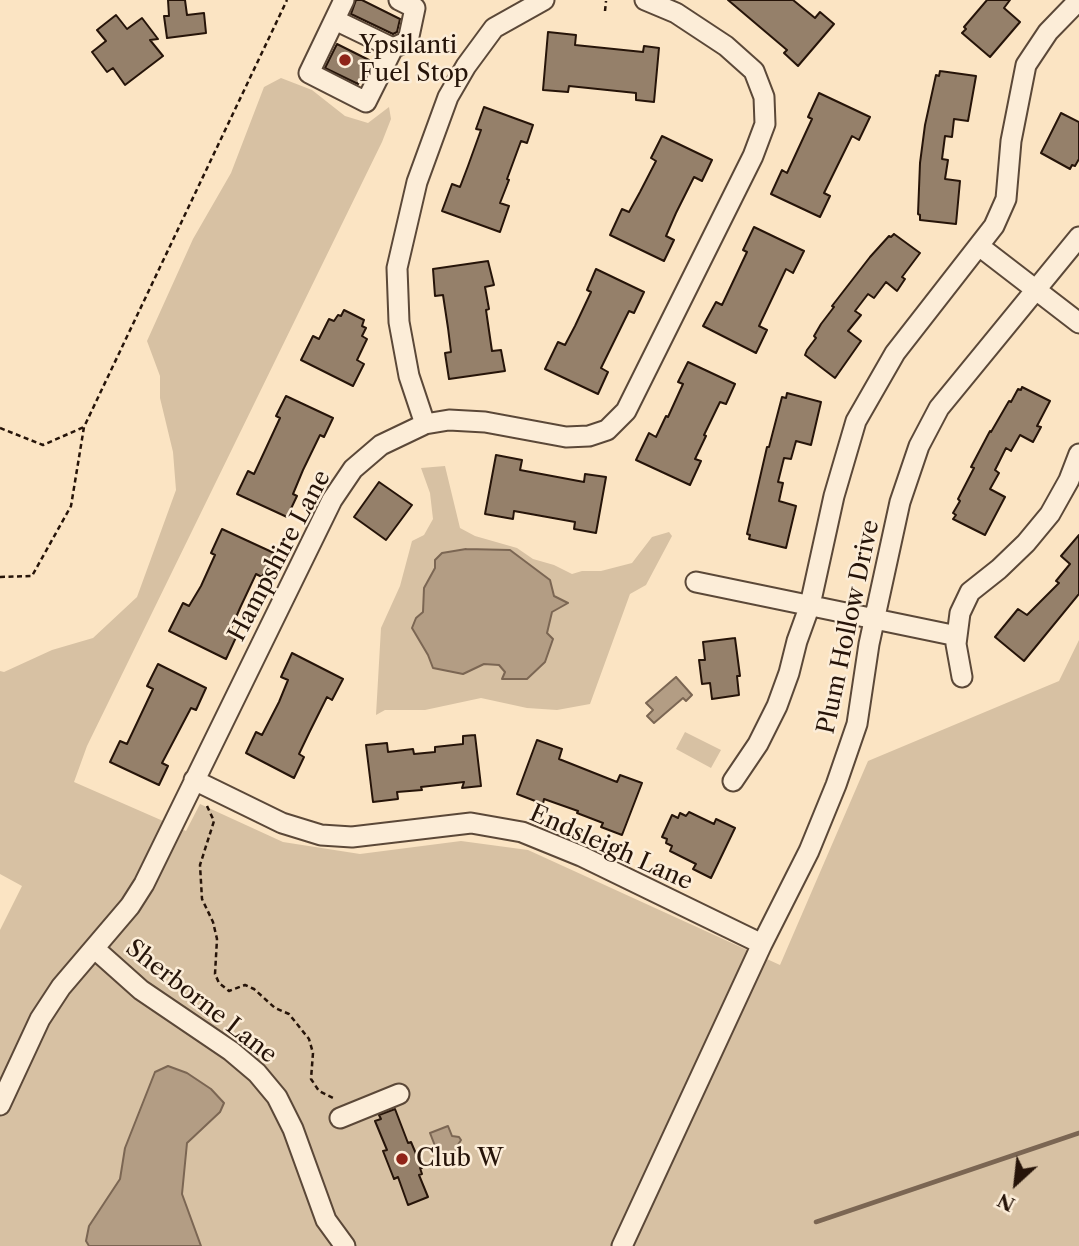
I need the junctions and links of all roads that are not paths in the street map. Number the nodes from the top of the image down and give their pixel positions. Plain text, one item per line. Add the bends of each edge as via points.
1 (344, 0) edge
2 (399, 0) edge
3 (544, 0) edge
4 (645, 0) edge
5 (1079, 1) edge
6 (335, 20) junction
7 (393, 48) junction
8 (1079, 237) edge
9 (979, 246) junction
10 (1035, 290) junction
11 (1079, 323) edge
12 (425, 424) junction
13 (1079, 454) edge
14 (696, 582) dead end
15 (810, 606) junction
16 (875, 619) junction
17 (957, 636) junction
18 (962, 677) dead end
19 (194, 780) junction
20 (733, 781) dead end
21 (762, 944) junction
22 (95, 949) junction
23 (398, 1094) dead end
24 (0, 1105) edge
25 (340, 1118) dead end
26 (345, 1246) edge
27 (622, 1246) edge

1 - 6 street
2 - 7 street via 415,8 408,41
3 - 12 street via 494,28 466,66 448,97 417,182 397,268 399,322 409,376
4 - 12 street, Hampshire Lane via 676,13 754,71 764,97 765,124 626,411 607,430 589,436 566,437 485,422
5 - 9 street via 1048,32 1026,65 1006,199
6 - 7 street
6 - 7 street via 309,73 366,102
8 - 10 street, Plum Hollow Drive
9 - 10 street
9 - 15 street via 895,353 856,421
10 - 11 street
10 - 16 street, Plum Hollow Drive via 939,408 919,446 900,502
12 - 19 street, Hampshire Lane via 381,445 353,469 332,500
13 - 17 street via 1050,514 1017,552 970,592 960,613
14 - 15 street
15 - 16 street
15 - 20 street via 777,706
16 - 17 street
16 - 21 street, Plum Hollow Drive via 857,724 836,785
17 - 18 street
19 - 21 street, Endsleigh Lane via 282,823 321,835 352,837 471,823 522,832
19 - 22 street, Hampshire Lane via 144,884
21 - 27 street, Plum Hollow Drive
22 - 24 street, Hampshire Lane via 40,1019
22 - 26 street, Sherborne Lane via 141,990 248,1065 277,1097 326,1220
23 - 25 street

